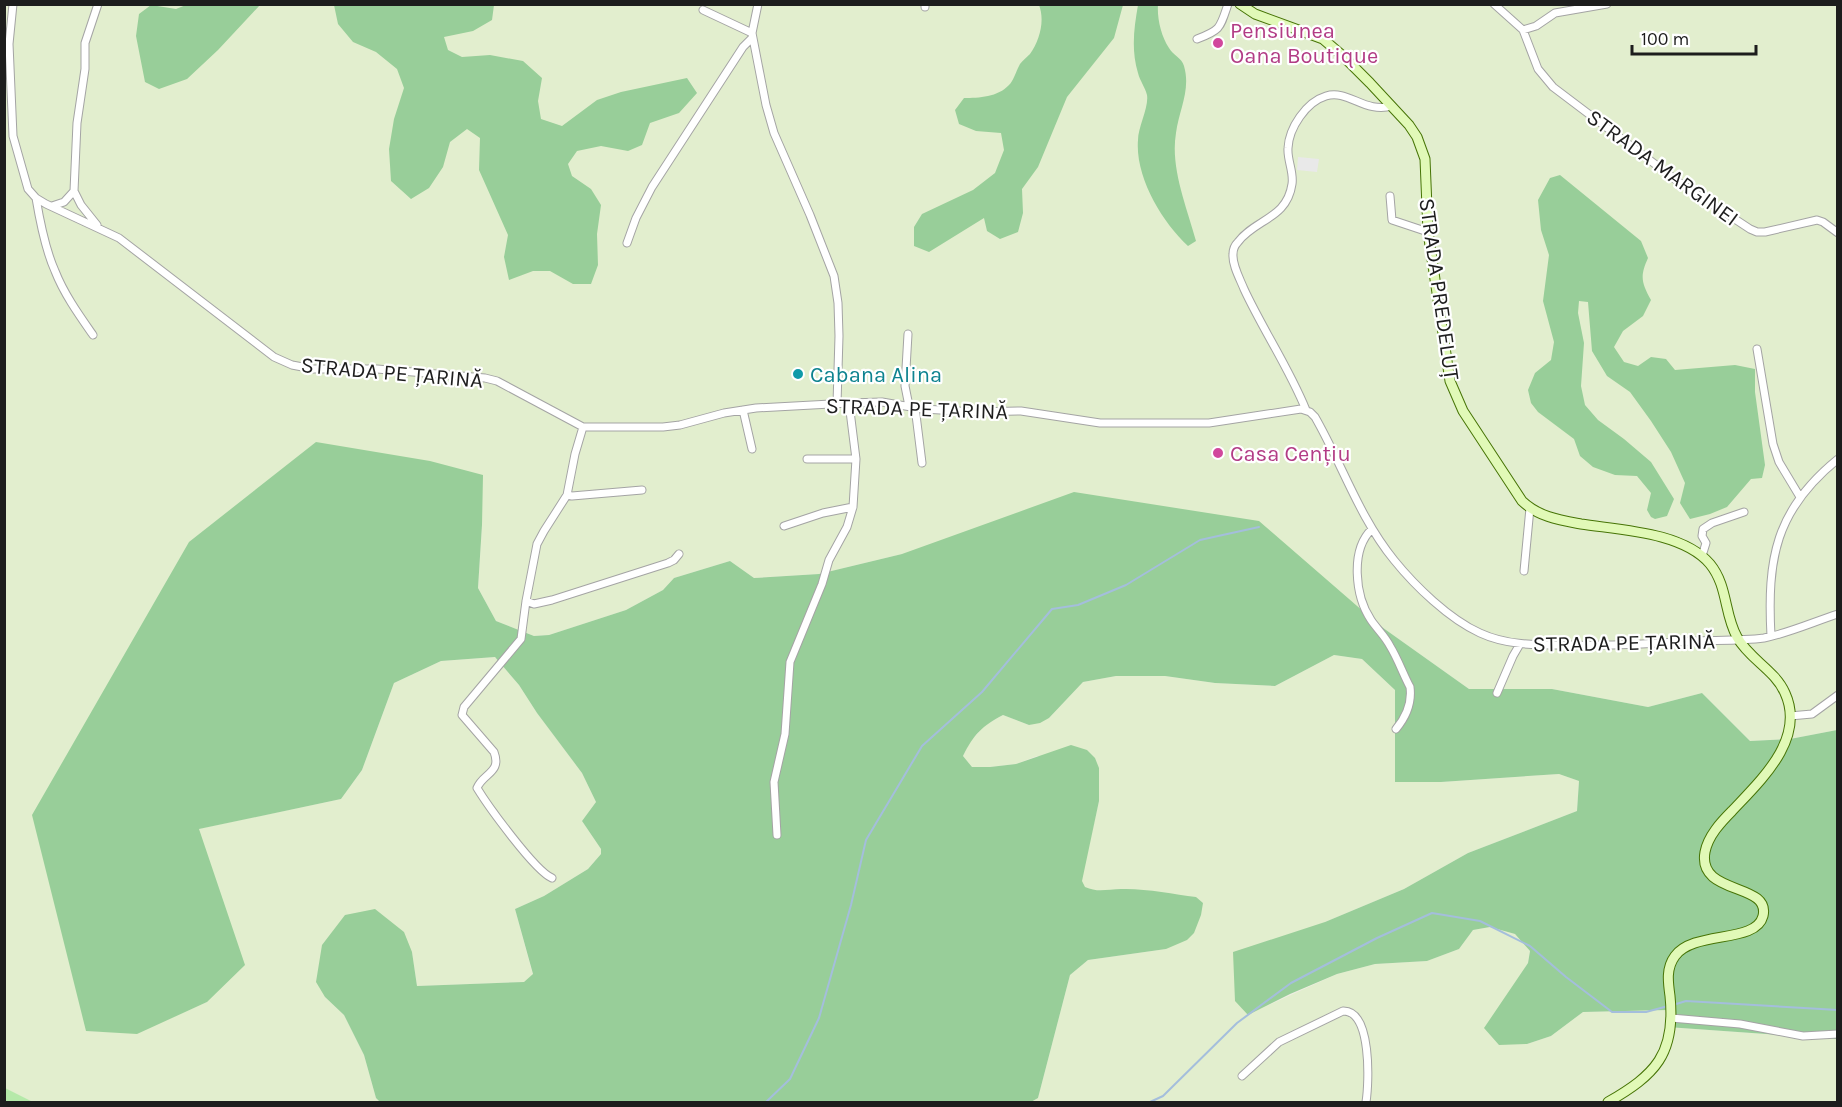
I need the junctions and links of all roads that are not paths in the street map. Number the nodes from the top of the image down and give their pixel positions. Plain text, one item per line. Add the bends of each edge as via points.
1 (13, 4) edge
2 (98, 4) edge
3 (758, 4) edge
4 (1228, 4) edge
5 (1240, 4) edge
6 (1494, 4) edge
7 (1607, 4) edge
8 (703, 10) dead end
9 (1523, 30) junction
10 (752, 36) junction
11 (1197, 39) dead end
12 (1392, 106) junction
13 (74, 191) junction
14 (1390, 196) dead end
15 (36, 198) junction
16 (51, 206) junction
17 (100, 229) junction
18 (1428, 232) junction
19 (1838, 232) edge
20 (627, 243) dead end
21 (908, 334) dead end
22 (93, 335) dead end
23 (1757, 349) dead end
24 (849, 403) junction
25 (837, 404) junction
26 (912, 407) junction
27 (743, 410) junction
28 (1306, 410) junction
29 (583, 428) junction
30 (752, 449) dead end
31 (807, 459) dead end
32 (856, 459) junction
33 (1838, 459) edge
34 (922, 463) dead end
35 (642, 490) dead end
36 (567, 495) junction
37 (1800, 497) junction
38 (853, 507) junction
39 (1530, 508) junction
40 (1744, 512) dead end
41 (784, 526) dead end
42 (1372, 529) junction
43 (679, 554) dead end
44 (1702, 556) junction
45 (1524, 571) dead end
46 (526, 601) junction
47 (1838, 614) edge
48 (1771, 636) junction
49 (1738, 639) junction
50 (1520, 644) junction
51 (1497, 693) dead end
52 (1838, 695) edge
53 (1790, 716) junction
54 (1396, 729) dead end
55 (777, 835) dead end
56 (552, 878) dead end
57 (1671, 1010) junction
58 (1838, 1034) edge
59 (1242, 1076) dead end
60 (1366, 1102) edge
61 (1608, 1102) edge

1 - 15 street via 9,44 13,136 28,189
2 - 13 street via 85,43
3 - 10 street
4 - 11 street via 1221,27
5 - 12 main road, STRADA PREDELUȚ via 1323,39
6 - 9 street
7 - 9 street via 1555,13
8 - 10 street
9 - 19 street, STRADA MARGINEI via 1538,69 1553,87 1680,183 1750,229 1766,232 1817,220
10 - 20 street via 652,187
10 - 25 street via 774,133 834,276 839,336
12 - 18 main road, STRADA PREDELUȚ via 1422,148
12 - 28 street, STRADA PE ȚARINĂ via 1378,109 1341,95 1313,103 1290,135 1292,180 1288,199 1235,246 1233,261 1241,283
13 - 16 street via 64,202
13 - 17 street
14 - 18 street via 1392,220
15 - 16 street, STRADA PE ȚARINĂ
15 - 22 street via 55,271
16 - 17 street, STRADA PE ȚARINĂ
17 - 29 street, STRADA PE ȚARINĂ via 119,238 274,357 292,365 485,378 507,385
18 - 39 main road, STRADA PREDELUȚ via 1453,390 1507,480
21 - 26 street via 905,386
23 - 37 street via 1773,444
24 - 25 street, STRADA PE ȚARINĂ
24 - 26 street, STRADA PE ȚARINĂ via 882,402
24 - 32 street
25 - 27 street, STRADA PE ȚARINĂ
26 - 28 street, STRADA PE ȚARINĂ via 1021,411 1100,423 1209,423
26 - 34 street
27 - 29 street, STRADA PE ȚARINĂ via 663,427
27 - 30 street
28 - 42 street, STRADA PE ȚARINĂ via 1318,422
29 - 36 street
31 - 32 street
32 - 38 street
33 - 37 street
35 - 36 street
36 - 46 street via 537,544
37 - 48 street via 1781,532 1771,573
38 - 41 street
38 - 55 street via 790,662 785,734 774,782
39 - 44 main road, STRADA PREDELUȚ via 1559,520 1672,540
39 - 45 street
40 - 44 street via 1702,529 1706,543
42 - 50 street, STRADA PE ȚARINĂ via 1395,562 1446,611 1478,633
42 - 54 street via 1360,547 1359,586 1371,621 1392,649 1410,687 1406,712
43 - 46 street via 668,563 552,600 534,604
44 - 49 main road, STRADA PREDELUȚ via 1721,583
46 - 56 street via 521,639 464,707 462,715 496,759 493,770 477,788 526,854
47 - 48 street, STRADA PE ȚARINĂ
48 - 49 street, STRADA PE ȚARINĂ
49 - 50 street, STRADA PE ȚARINĂ via 1614,646
49 - 53 main road, STRADA PREDELUȚ via 1780,684
50 - 51 street
52 - 53 street via 1812,714
53 - 57 main road, STRADA PREDELUȚ via 1787,738 1776,761 1717,827 1704,853 1704,863 1713,878 1759,900 1764,914 1750,930 1681,949 1668,974
57 - 58 street via 1803,1036
57 - 61 main road via 1666,1045 1656,1066 1634,1087
59 - 60 street via 1280,1042 1347,1011 1355,1015 1366,1046

